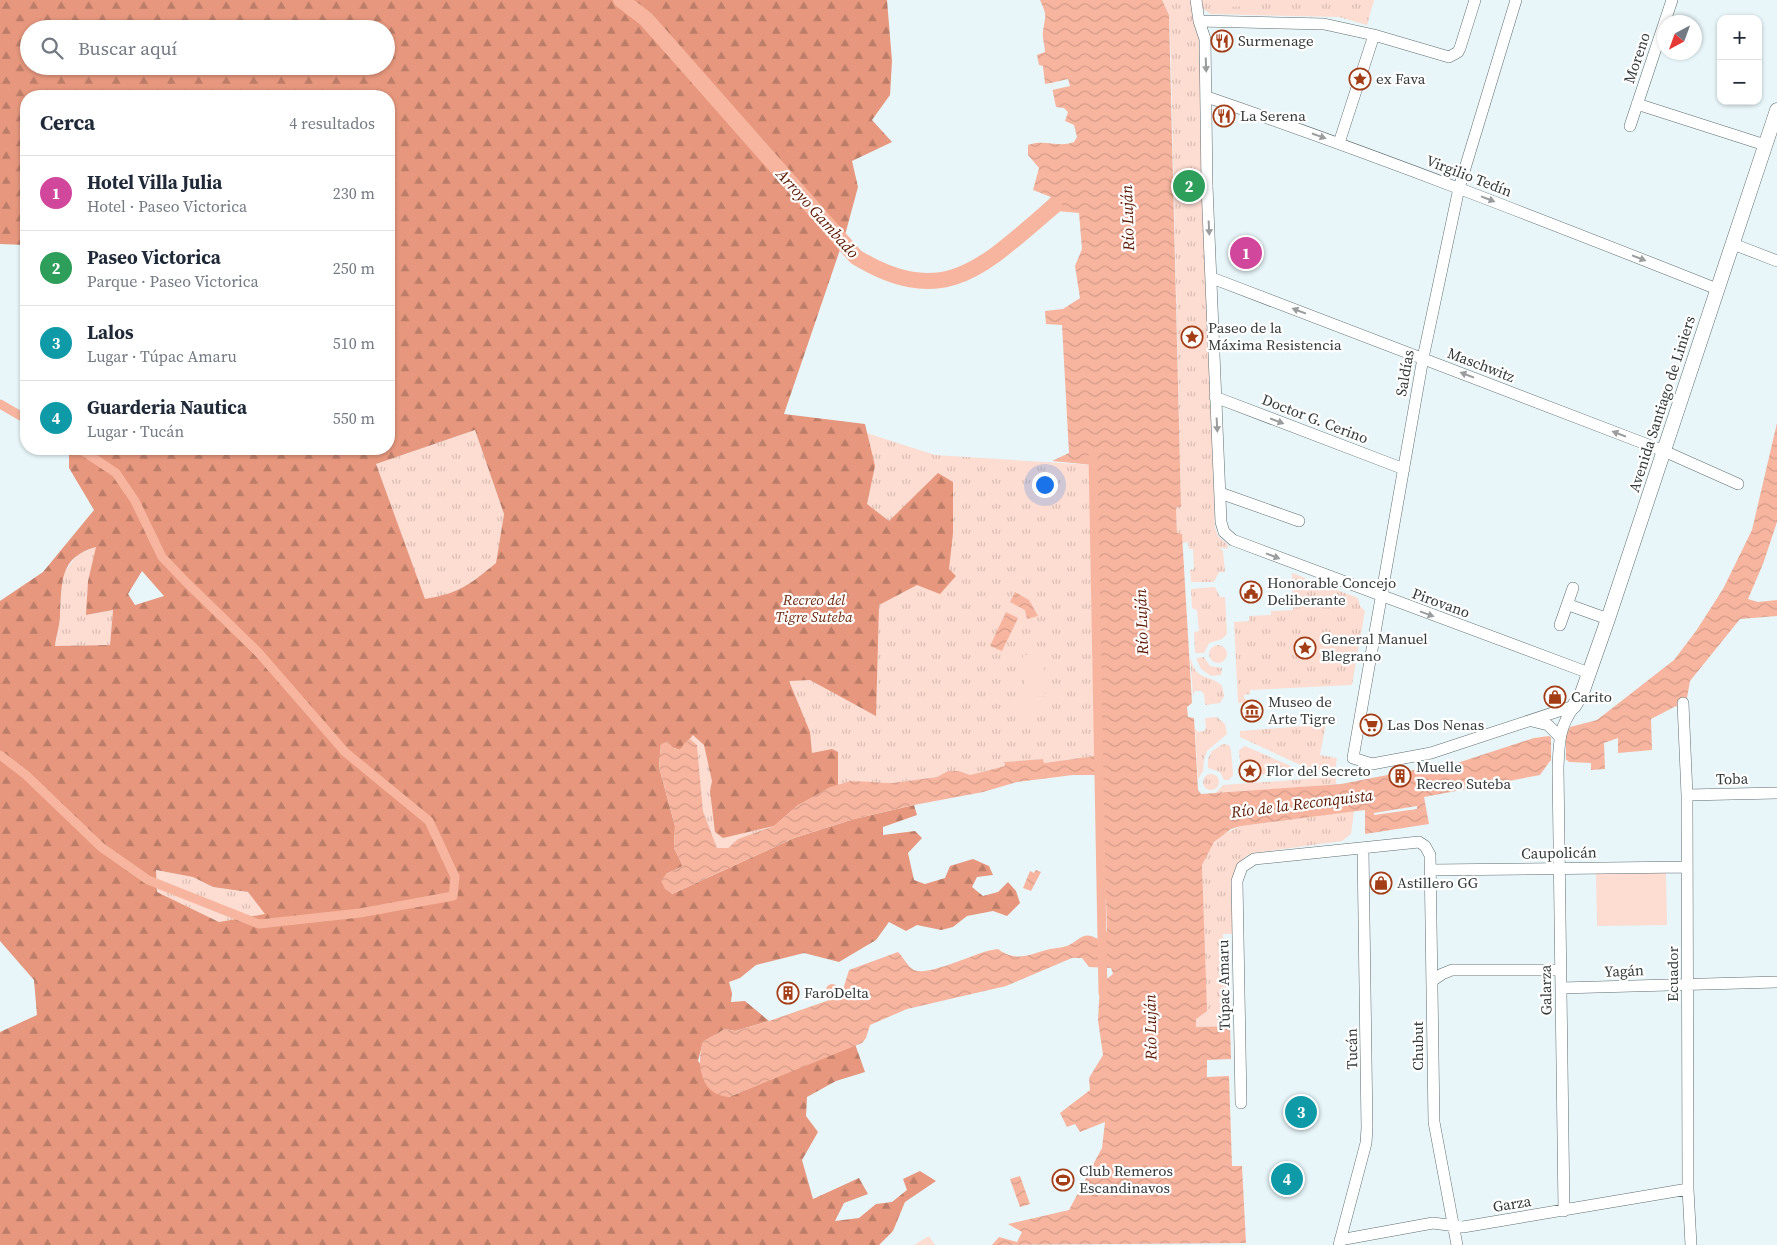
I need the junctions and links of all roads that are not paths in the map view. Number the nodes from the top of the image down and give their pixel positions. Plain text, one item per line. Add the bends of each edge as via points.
1 (1196, 0) edge
2 (1475, 0) edge
3 (1516, 0) edge
4 (1672, 0) edge
5 (1199, 21) junction
6 (1374, 35) junction
7 (1207, 98) junction
8 (1637, 104) junction
9 (1777, 110) edge
10 (1630, 126) dead end
11 (1774, 127) edge
12 (1339, 143) junction
13 (1765, 145) junction
14 (1459, 188) junction
15 (1733, 244) junction
16 (1777, 262) edge
17 (1212, 278) junction
18 (1717, 289) junction
19 (1423, 358) junction
20 (1215, 397) junction
21 (1664, 451) junction
22 (1404, 469) junction
23 (1738, 484) dead end
24 (1220, 493) junction
25 (1299, 521) dead end
26 (1573, 588) dead end
27 (1381, 597) junction
28 (1568, 605) junction
29 (1608, 619) junction
30 (1560, 625) dead end
31 (1589, 673) junction
32 (1683, 703) dead end
33 (1574, 706) junction
34 (1532, 720) junction
35 (1559, 736) junction
36 (1777, 793) edge
37 (1687, 795) junction
38 (1363, 848) junction
39 (1687, 867) junction
40 (1558, 868) junction
41 (1430, 870) junction
42 (1561, 970) junction
43 (1432, 981) junction
44 (1777, 982) edge
45 (1688, 984) junction
46 (1561, 988) junction
47 (1241, 1103) dead end
48 (1688, 1189) junction
49 (1564, 1211) junction
50 (1453, 1226) junction
51 (1340, 1242) edge
52 (1457, 1245) edge
53 (1691, 1245) edge

1 - 5 street
2 - 6 street via 1460,48 1454,56 1443,56
3 - 14 street, Saldías
4 - 8 street, Moreno
5 - 6 street via 1306,22
5 -> 7 street via 1204,39
6 - 12 street
7 -> 12 street, Virgilio Tedín
7 -> 17 street
8 - 10 street, Moreno
8 - 13 street
9 - 11 main road, Avenida Santiago de Liniers
11 - 13 main road, Avenida Santiago de Liniers
12 - 14 street, Virgilio Tedín
13 - 15 main road, Avenida Santiago de Liniers
14 -> 18 street, Virgilio Tedín
14 - 19 street, Saldías
15 - 16 street
15 - 18 main road, Avenida Santiago de Liniers
19 -> 17 street, Maschwitz
17 - 20 street
18 - 21 main road, Avenida Santiago de Liniers
21 -> 19 street, Maschwitz
19 - 22 street, Saldías
20 -> 22 street, Doctor G. Cerino
20 -> 24 street
21 - 23 street, Maschwitz
21 - 29 main road, Avenida Santiago de Liniers
22 - 27 street, Saldías
24 - 25 street
24 -> 27 street, Pirovano via 1221,522 1228,537
26 - 28 street
27 -> 31 street, Pirovano
27 - 34 street, Saldías via 1353,758 1372,764 1431,753
28 - 29 street
28 - 30 street
29 - 31 main road, Avenida Santiago de Liniers
31 - 33 main road, Avenida Santiago de Liniers
32 - 37 street, Ecuador
33 - 34 street
33 - 35 street, Avenida Santiago de Liniers via 1563,722
34 - 35 street via 1548,725
35 - 40 street, Galarza
36 - 37 street, Toba
37 - 39 street, Ecuador
38 - 41 street, Chubut via 1419,842 1430,856
38 - 47 street, Túpac Amaru via 1254,859 1242,867 1237,881
38 - 51 street, Tucán via 1367,1128
39 - 40 street, Caupolicán
39 - 45 street, Ecuador
40 - 41 street, Caupolicán
40 - 42 street, Galarza
41 - 43 street, Chubut
42 - 43 street via 1452,970
42 - 46 street, Galarza
43 - 50 street, Chubut via 1434,1122
44 - 45 street, Yagán
45 - 46 street, Yagán
45 - 48 street, Ecuador
46 - 49 street, Galarza
48 - 49 street, Garza
48 - 53 street, Ecuador
49 - 50 street, Garza
50 - 51 street, Garza via 1433,1223
50 - 52 street, Chubut

